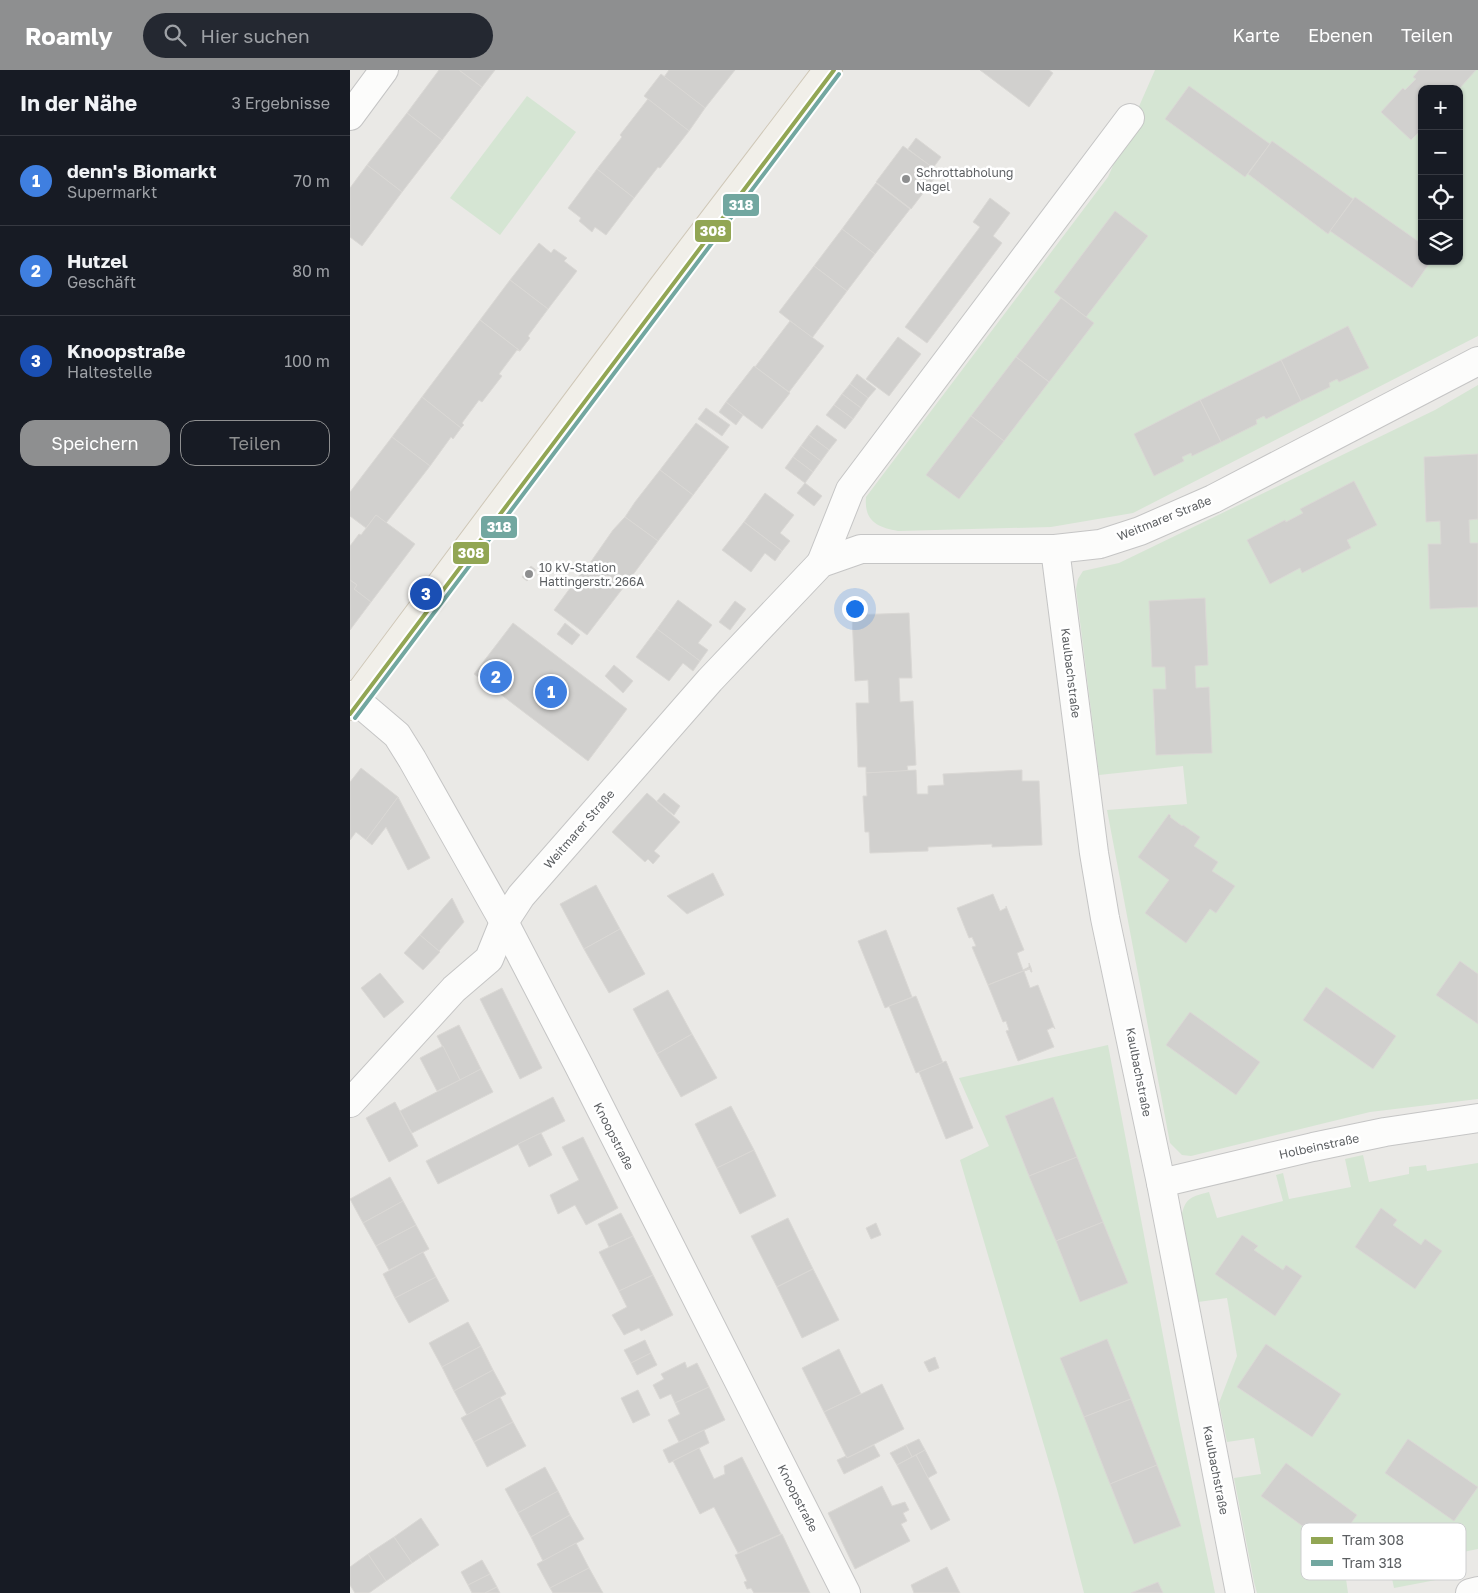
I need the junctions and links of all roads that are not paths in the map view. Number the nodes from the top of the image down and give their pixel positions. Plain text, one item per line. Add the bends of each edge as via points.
1 (384, 70) edge
2 (828, 70) edge
3 (350, 116) edge
4 (1130, 118) dead end
5 (1478, 361) edge
6 (1056, 549) junction
7 (821, 563) junction
8 (352, 700) edge
9 (504, 922) junction
10 (350, 1103) edge
11 (1478, 1118) edge
12 (1161, 1183) junction
13 (1478, 1591) edge
14 (846, 1593) edge
15 (1240, 1593) edge
16 (1470, 1593) edge

1 - 3 street
2 - 8 main road
4 - 7 street, Weitmarer Straße via 850,490
5 - 6 street, Weitmarer Straße via 1213,499 1100,544
6 - 7 street, Weitmarer Straße via 861,549
6 - 12 street, Kaulbachstraße via 1094,853
7 - 9 street, Weitmarer Straße via 710,680 521,896
8 - 9 street, Knoopstraße via 397,735
9 - 10 street, Weitmarer Straße via 489,959 454,989
9 - 14 street, Knoopstraße
11 - 12 street, Holbeinstraße via 1313,1146
12 - 15 street, Kaulbachstraße
13 - 16 street

